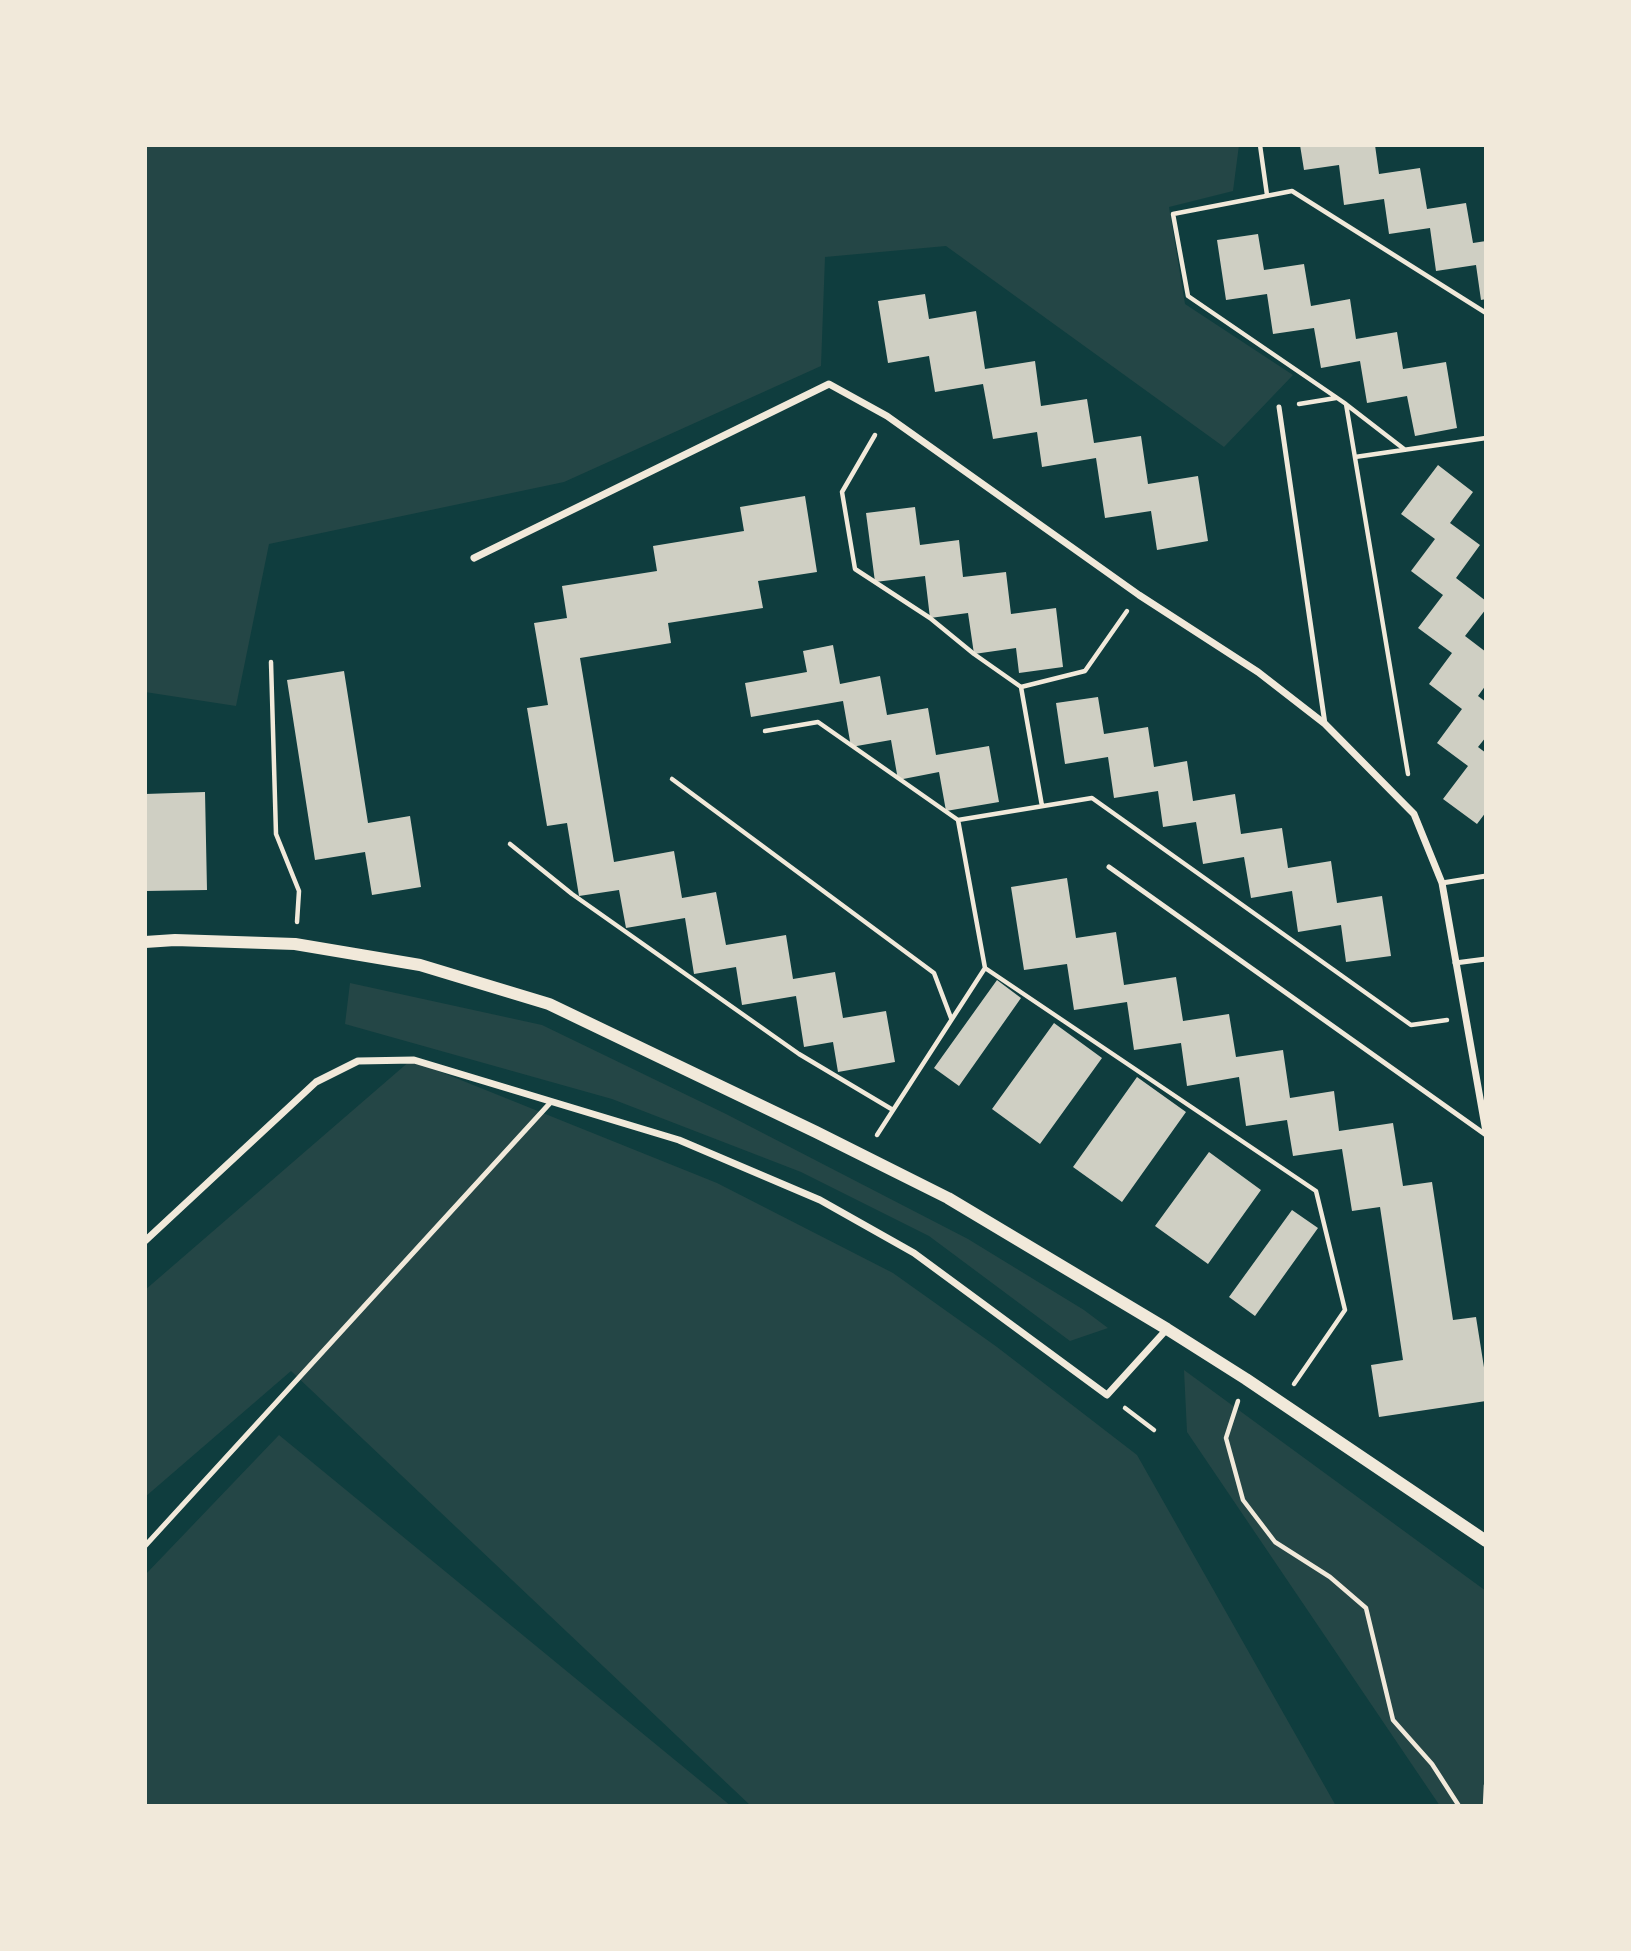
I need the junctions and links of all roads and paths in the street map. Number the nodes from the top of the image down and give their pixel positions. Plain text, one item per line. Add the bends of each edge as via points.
1 (1261, 145) edge
2 (1267, 195) junction
3 (1486, 313) edge
4 (1336, 398) junction
5 (1301, 404) dead end
6 (1346, 404) junction
7 (1279, 407) dead end
8 (887, 416) junction
9 (1486, 438) edge
10 (1405, 450) junction
11 (1355, 457) junction
12 (474, 558) dead end
13 (1139, 594) junction
14 (271, 662) dead end
15 (1021, 687) junction
16 (1325, 724) junction
17 (765, 731) dead end
18 (672, 779) dead end
19 (1042, 806) junction
20 (1414, 814) junction
21 (958, 820) junction
22 (510, 845) dead end
23 (1109, 867) dead end
24 (1486, 877) edge
25 (1442, 883) junction
26 (299, 891) dead end
27 (145, 942) edge
28 (1486, 959) edge
29 (1455, 963) junction
30 (985, 968) junction
31 (1465, 1017) junction
32 (952, 1019) junction
33 (551, 1102) junction
34 (894, 1110) junction
35 (1486, 1134) edge
36 (863, 1156) junction
37 (145, 1241) edge
38 (1167, 1329) junction
39 (1245, 1379) junction
40 (1107, 1395) junction
41 (1282, 1402) junction
42 (1154, 1430) dead end
43 (1486, 1541) edge
44 (145, 1546) edge
45 (1486, 1785) edge
46 (1459, 1806) edge
47 (1485, 1806) edge

1 - 2 path
2 - 3 path via 1292,191
2 - 4 path via 1173,214 1188,296
4 - 5 path
4 - 6 path
6 - 10 path
6 - 11 path
7 - 16 lane
8 - 12 street via 829,384
8 - 13 street
8 - 15 path via 842,492 855,569 930,618
9 - 10 path
10 - 11 path
11 - 20 path
13 - 15 path via 1085,671
13 - 16 street via 1258,672
14 - 26 path via 276,834
15 - 19 path
16 - 20 street
17 - 21 path via 818,722
18 - 32 path via 934,973
19 - 21 path
19 - 31 path via 1092,798 1411,1025
20 - 25 street
21 - 30 path
22 - 34 path via 799,1054
23 - 35 lane
24 - 25 lane
25 - 29 street
27 - 36 street via 295,944 420,965 549,1004
28 - 29 lane
29 - 31 street
30 - 32 path
30 - 41 path via 1315,1191 1345,1310
31 - 35 street
32 - 34 path
33 - 37 street via 414,1060 358,1061 316,1082
33 - 40 street via 679,1140 820,1200 914,1253
33 - 44 lane
34 - 36 path
36 - 38 street via 948,1198
38 - 39 street
38 - 40 street
39 - 41 street
39 - 46 path via 1226,1438 1243,1500 1275,1542 1330,1577 1366,1608 1393,1720 1432,1764
40 - 42 path
41 - 43 street
45 - 47 path

